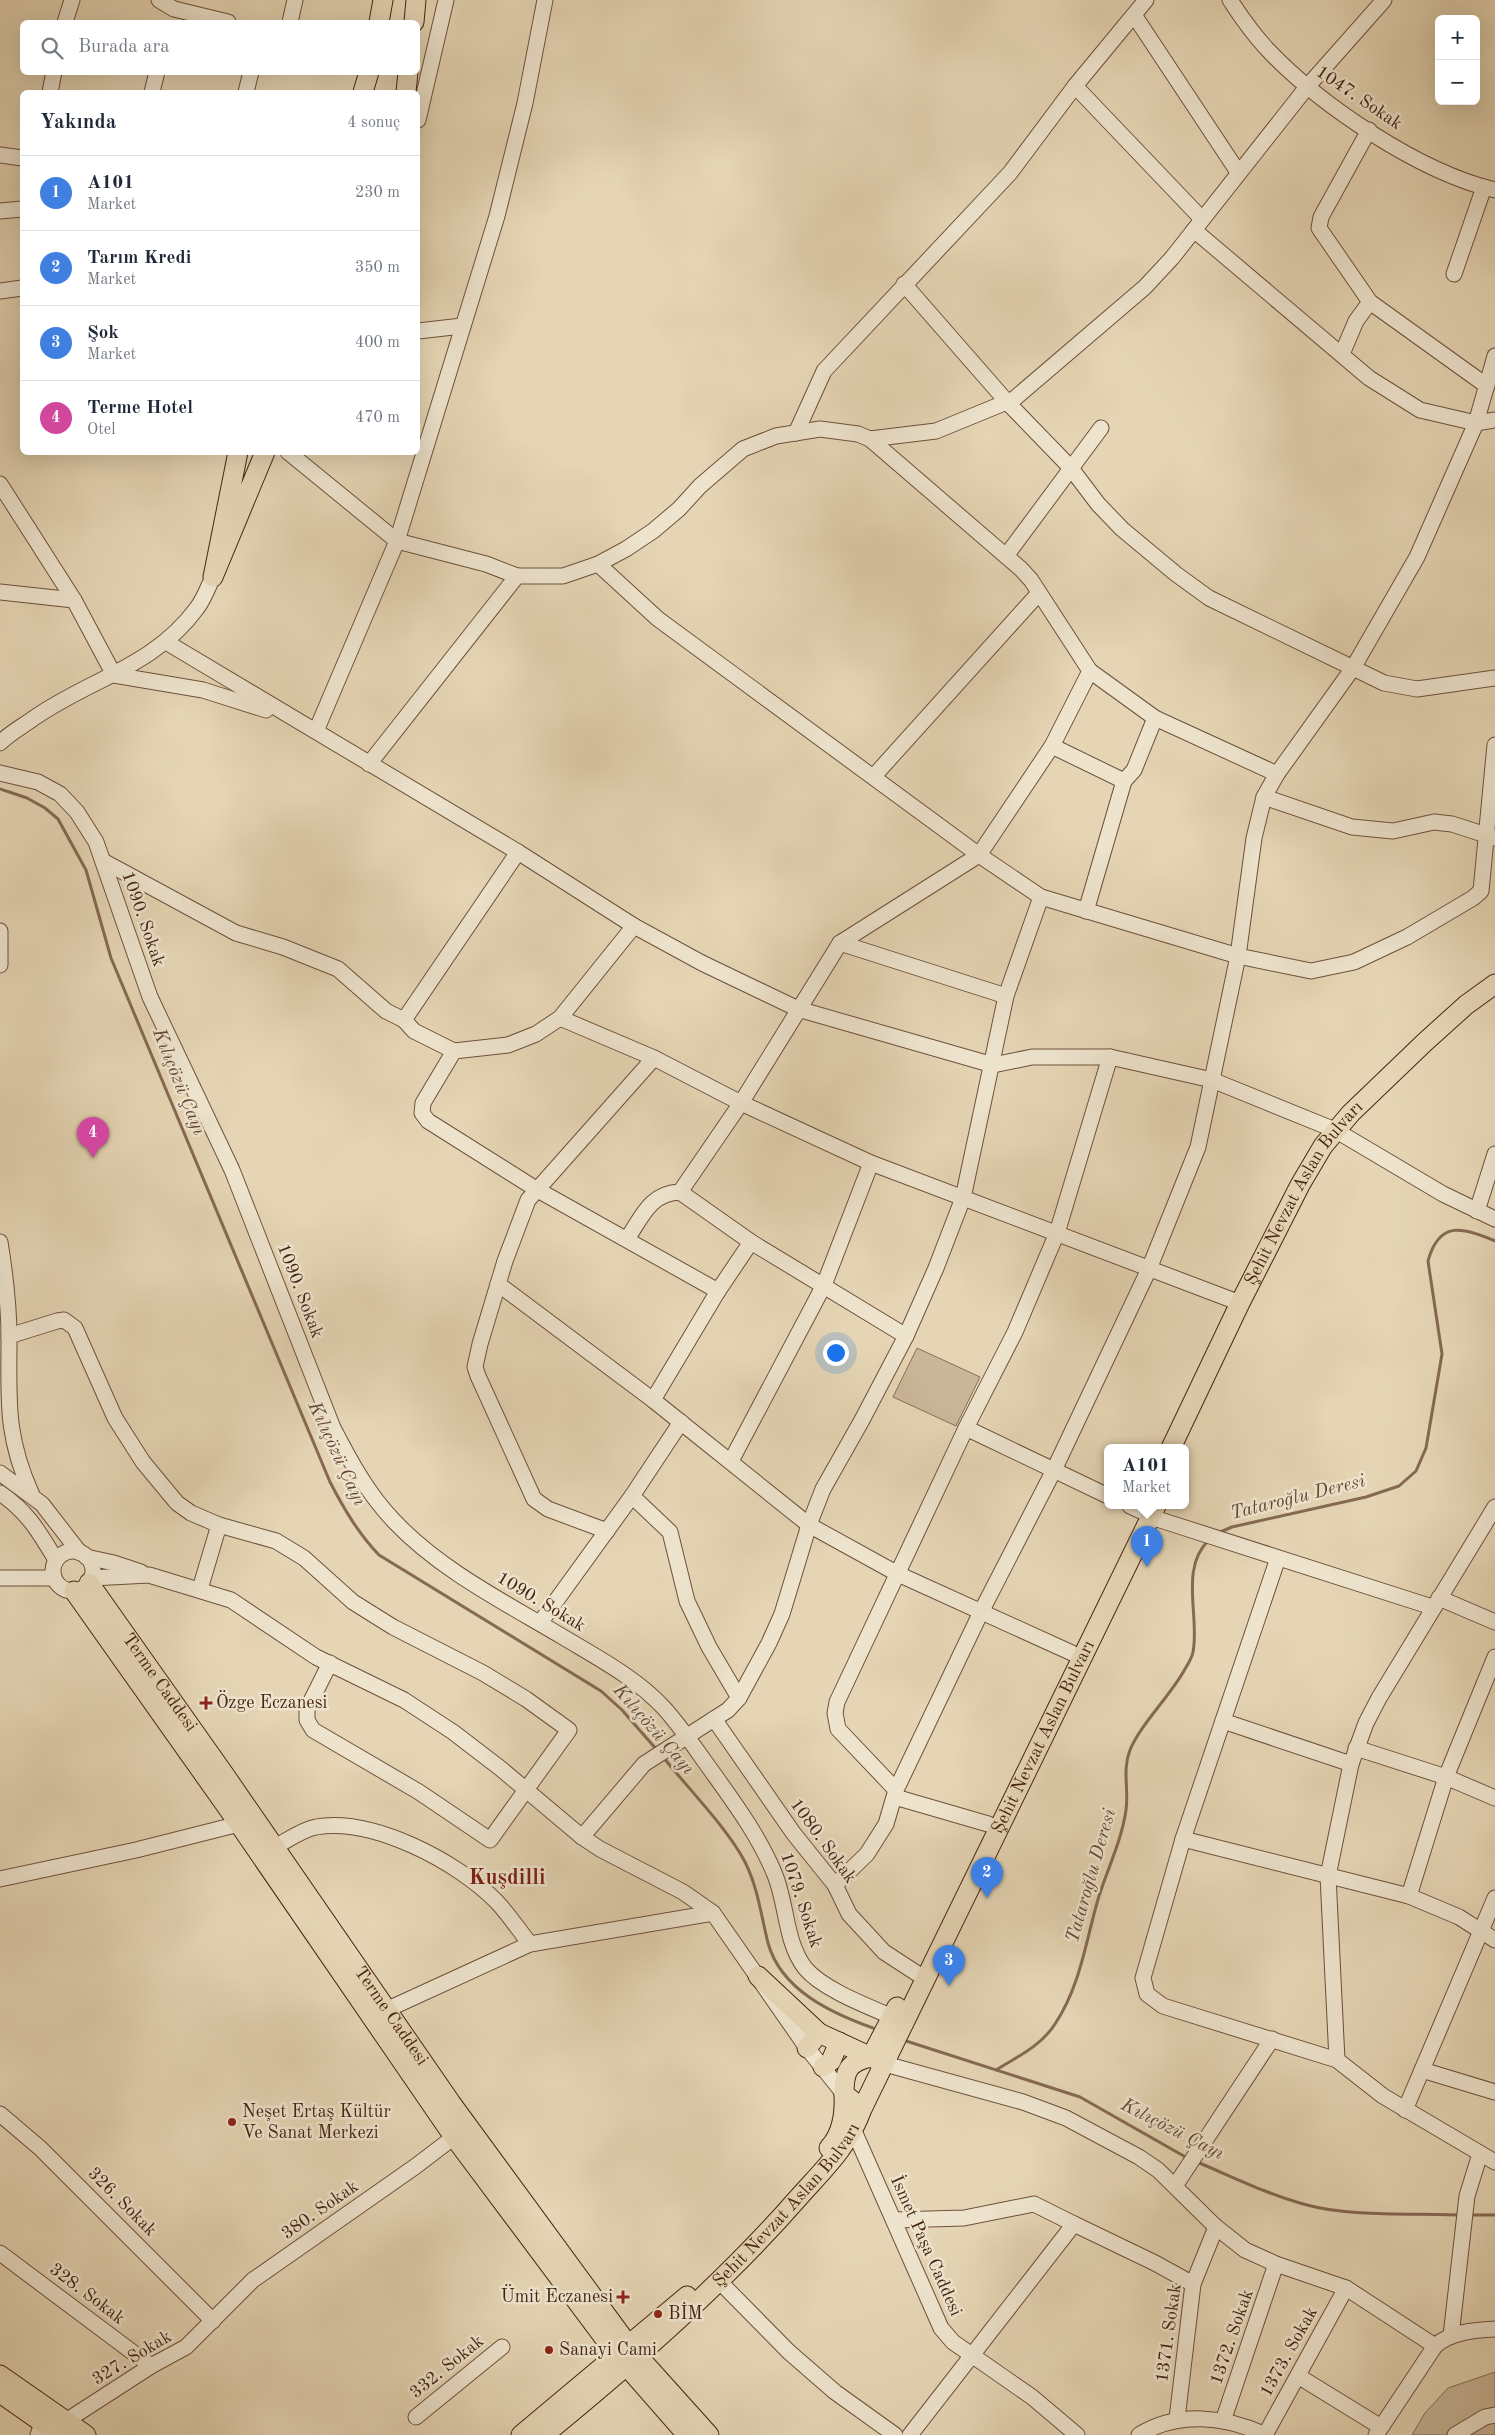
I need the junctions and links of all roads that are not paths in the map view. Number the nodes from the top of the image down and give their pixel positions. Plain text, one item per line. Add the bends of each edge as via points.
1 (72, 0) edge
2 (159, 0) edge
3 (295, 0) edge
4 (383, 0) edge
5 (416, 0) edge
6 (446, 0) edge
7 (545, 0) edge
8 (1146, 0) edge
9 (1230, 0) edge
10 (1384, 0) edge
11 (1134, 15) junction
12 (173, 16) edge
13 (66, 20) edge
14 (210, 20) edge
15 (290, 20) edge
16 (379, 20) edge
17 (414, 20) edge
18 (53, 75) edge
19 (156, 75) edge
20 (250, 75) edge
21 (368, 75) edge
22 (408, 75) edge
23 (1075, 86) junction
24 (1307, 87) junction
25 (50, 90) edge
26 (152, 90) edge
27 (246, 90) edge
28 (364, 90) edge
29 (406, 90) edge
30 (420, 111) edge
31 (1369, 130) junction
32 (0, 155) edge
33 (20, 158) edge
34 (1238, 172) junction
35 (1489, 188) edge
36 (20, 209) edge
37 (0, 211) edge
38 (1198, 225) junction
39 (1454, 274) dead end
40 (904, 284) junction
41 (20, 288) edge
42 (0, 291) edge
43 (1370, 302) junction
44 (462, 326) junction
45 (420, 331) edge
46 (1342, 354) junction
47 (1495, 356) edge
48 (1487, 386) junction
49 (1008, 403) junction
50 (1495, 420) edge
51 (1476, 423) junction
52 (1102, 428) dead end
53 (796, 433) junction
54 (870, 439) junction
55 (237, 455) edge
56 (264, 455) edge
57 (292, 455) edge
58 (1070, 467) junction
59 (0, 484) edge
60 (397, 541) junction
61 (1006, 556) junction
62 (598, 564) junction
63 (517, 576) junction
64 (213, 577) junction
65 (0, 592) edge
66 (1039, 594) junction
67 (74, 600) junction
68 (166, 642) junction
69 (1353, 668) junction
70 (1090, 671) junction
71 (114, 675) junction
72 (1495, 678) edge
73 (288, 716) junction
74 (1155, 718) junction
75 (316, 731) junction
76 (2, 739) edge
77 (1495, 745) edge
78 (1052, 746) junction
79 (369, 764) junction
80 (0, 773) edge
81 (1276, 774) junction
82 (874, 776) junction
83 (1124, 781) junction
84 (1264, 797) junction
85 (1491, 836) edge
86 (518, 852) junction
87 (979, 855) junction
88 (103, 861) junction
89 (1041, 897) junction
90 (1086, 911) junction
91 (634, 926) junction
92 (0, 931) edge
93 (840, 942) junction
94 (1238, 956) junction
95 (0, 965) edge
96 (1495, 984) edge
97 (1006, 996) junction
98 (1495, 999) edge
99 (798, 1009) junction
100 (560, 1018) junction
101 (404, 1020) junction
102 (454, 1051) junction
103 (1110, 1057) junction
104 (654, 1058) junction
105 (993, 1065) junction
106 (1212, 1080) junction
107 (741, 1102) junction
108 (1340, 1133) junction
109 (1495, 1154) edge
110 (871, 1163) junction
111 (536, 1189) junction
112 (680, 1192) junction
113 (963, 1198) junction
114 (1477, 1211) junction
115 (1495, 1219) edge
116 (1056, 1233) junction
117 (627, 1239) junction
118 (0, 1242) edge
119 (751, 1242) junction
120 (1149, 1269) junction
121 (498, 1284) junction
122 (824, 1286) junction
123 (718, 1291) junction
124 (1240, 1303) junction
125 (9, 1336) junction
126 (906, 1336) junction
127 (654, 1400) junction
128 (681, 1422) junction
129 (966, 1428) junction
130 (1173, 1444) edge
131 (1184, 1444) edge
132 (731, 1461) junction
133 (1054, 1470) junction
134 (0, 1473) edge
135 (0, 1493) edge
136 (1104, 1494) edge
137 (32, 1495) junction
138 (632, 1496) junction
139 (1495, 1507) edge
140 (1144, 1509) edge
141 (809, 1524) junction
142 (219, 1525) junction
143 (607, 1531) junction
144 (83, 1555) junction
145 (1278, 1558) junction
146 (56, 1560) junction
147 (898, 1574) junction
148 (149, 1575) junction
149 (0, 1578) edge
150 (54, 1578) junction
151 (85, 1584) junction
152 (200, 1589) junction
153 (1436, 1603) junction
154 (981, 1612) junction
155 (1495, 1622) edge
156 (540, 1624) junction
157 (1072, 1653) junction
158 (1495, 1657) edge
159 (330, 1663) junction
160 (739, 1698) junction
161 (714, 1719) junction
162 (1223, 1722) junction
163 (687, 1736) junction
164 (1356, 1748) junction
165 (1351, 1764) junction
166 (1446, 1777) junction
167 (527, 1792) junction
168 (895, 1793) junction
169 (1495, 1798) edge
170 (239, 1824) junction
171 (988, 1824) junction
172 (582, 1837) junction
173 (1184, 1839) junction
174 (275, 1847) junction
175 (1328, 1876) junction
176 (0, 1878) edge
177 (835, 1885) junction
178 (1409, 1896) junction
179 (1495, 1898) edge
180 (713, 1913) junction
181 (1480, 1932) junction
182 (1495, 1940) edge
183 (530, 1944) junction
184 (758, 1976) junction
185 (920, 1976) junction
186 (386, 2010) junction
187 (898, 2019) junction
188 (819, 2033) junction
189 (1272, 2039) junction
190 (839, 2042) junction
191 (807, 2048) junction
192 (880, 2055) junction
193 (1337, 2060) junction
194 (823, 2068) junction
195 (1422, 2070) junction
196 (1495, 2092) edge
197 (844, 2094) junction
198 (862, 2109) junction
199 (1405, 2110) junction
200 (0, 2114) edge
201 (854, 2131) junction
202 (454, 2137) junction
203 (1480, 2154) junction
204 (1495, 2162) edge
205 (1175, 2186) junction
206 (894, 2220) junction
207 (1074, 2224) junction
208 (1216, 2227) junction
209 (0, 2253) edge
210 (1276, 2264) junction
211 (720, 2282) junction
212 (1193, 2284) junction
213 (1346, 2288) junction
214 (213, 2321) junction
215 (1495, 2329) edge
216 (1451, 2336) junction
217 (1435, 2346) junction
218 (502, 2347) dead end
219 (972, 2354) junction
220 (628, 2356) junction
221 (151, 2366) junction
222 (0, 2375) edge
223 (1298, 2376) junction
224 (0, 2393) edge
225 (1495, 2415) edge
226 (416, 2417) dead end
227 (1177, 2419) junction
228 (1223, 2421) junction
229 (63, 2428) edge
230 (40, 2429) edge
231 (1379, 2431) edge
232 (1072, 2433) edge
233 (86, 2435) edge
234 (521, 2435) edge
235 (544, 2435) edge
236 (687, 2435) edge
237 (709, 2435) edge
238 (895, 2435) edge
239 (910, 2435) edge
240 (1138, 2435) edge
241 (1265, 2435) edge
242 (1455, 2435) edge

1 - 13 street
2 - 12 street
3 - 15 street
4 - 16 main road
5 - 17 main road
6 - 30 street
7 - 44 street via 525,103 497,216
8 - 11 street
9 - 24 street, 1047. Sokak via 1266,48
10 - 24 street
11 - 23 street
11 - 34 street
12 - 14 street
18 - 25 street
19 - 26 street
20 - 27 street
21 - 28 main road
22 - 29 main road
23 - 38 street
23 - 40 street via 1010,173
24 - 31 street, 1047. Sokak
24 - 34 street
31 - 35 street, 1047. Sokak via 1416,158
31 - 43 street via 1321,217 1319,228
32 - 33 street
34 - 38 street
35 - 39 street
36 - 37 street
38 - 46 street
38 - 49 street via 1145,287 1084,342
40 - 49 street
40 - 53 street via 824,371
41 - 42 street
43 - 46 street via 1356,321
43 - 48 street
44 - 45 street
44 - 60 street
46 - 51 street via 1369,378 1420,410
47 - 48 street
48 - 51 street
49 - 54 street via 936,431
49 - 58 street
50 - 51 street
51 - 69 street via 1417,557
52 - 58 street
53 - 54 street via 820,429 858,434
53 - 62 street via 776,436 743,449 653,531
54 - 61 street
55 - 64 main road
56 - 64 main road
57 - 60 street
58 - 61 street
58 - 69 street via 1122,529 1209,598
59 - 67 street
60 - 63 street via 486,564
60 - 75 street
61 - 66 street via 1031,580
62 - 63 street via 563,576
62 - 82 street via 658,619
63 - 79 street
64 - 68 street via 199,606
65 - 67 street
66 - 70 street
66 - 82 street
67 - 71 street
68 - 71 street
68 - 73 street
69 - 72 street via 1384,683 1417,689
69 - 81 street
70 - 74 street
70 - 78 street
71 - 73 street via 203,690
71 - 76 street via 76,692
73 - 75 street
74 - 81 street
74 - 83 street via 1134,770
75 - 79 street
77 - 85 street
78 - 83 street
78 - 87 street
79 - 86 street
80 - 88 street, 1090. Sokak via 38,782 60,794 77,812 96,842
81 - 84 street
82 - 87 street
83 - 90 street
84 - 85 street via 1352,827 1393,830 1434,822
84 - 94 street via 1254,838
85 - 94 street via 1481,890 1473,898 1406,937 1354,962 1311,970
86 - 91 street
86 - 101 street
87 - 89 street
87 - 93 street
88 - 101 street via 236,933 338,969 386,1010
88 - 156 street, 1090. Sokak via 150,997 232,1170 333,1428 348,1457 379,1504 415,1540 468,1579
89 - 90 street
89 - 97 street
90 - 94 street
91 - 99 street
91 - 100 street
92 - 95 street
93 - 97 street
93 - 99 street
94 - 106 street
96 - 108 main road, Şehit Nevzat Aslan Bulvarı via 1425,1042
97 - 105 street
98 - 108 main road, Şehit Nevzat Aslan Bulvarı via 1440,1042
99 - 105 street
99 - 107 street
100 - 102 street via 536,1034 508,1045
100 - 104 street
101 - 102 street via 414,1031
102 - 111 street via 423,1103 422,1113 428,1121
103 - 105 street via 1032,1057
103 - 106 street
103 - 116 street
104 - 107 street
104 - 111 street
105 - 113 street
106 - 108 street
106 - 120 street via 1198,1147
107 - 110 street
107 - 112 street
108 - 114 street
108 - 124 main road, Şehit Nevzat Aslan Bulvarı via 1300,1185
108 - 131 main road, Şehit Nevzat Aslan Bulvarı via 1277,1249
109 - 114 street
110 - 113 street
110 - 122 street
111 - 117 street
111 - 121 street via 522,1213
112 - 117 street via 666,1192 654,1200
112 - 119 street
113 - 116 street
113 - 126 street
114 - 115 street
116 - 120 street
116 - 129 street via 1014,1332
117 - 123 street
118 - 125 street
119 - 122 street
119 - 123 street
120 - 124 street
120 - 133 street
121 - 127 street
121 - 143 street via 475,1367 486,1394 534,1499 548,1509
122 - 126 street
122 - 132 street
123 - 127 street
124 - 130 main road, Şehit Nevzat Aslan Bulvarı
125 - 137 street via 9,1417 17,1456
125 - 142 street via 57,1321 70,1323 79,1334 114,1418 143,1462 177,1503 191,1514
126 - 141 street via 823,1489
127 - 128 street
128 - 132 street
128 - 138 street
129 - 133 street
129 - 147 street
132 - 141 street
133 - 136 street
133 - 154 street
134 - 137 street
135 - 146 street via 22,1509
137 - 144 street
138 - 143 street
138 - 160 street via 670,1532 687,1601 709,1648
139 - 153 street
140 - 145 street
140 - 157 main road, Şehit Nevzat Aslan Bulvarı
140 - 185 main road, Şehit Nevzat Aslan Bulvarı
141 - 147 street
141 - 160 street via 782,1614
142 - 152 street
142 - 167 street via 276,1541 304,1558 353,1602 393,1627 483,1672 569,1730
143 - 156 street
144 - 146 street via 67,1552
144 - 148 street
144 - 151 street via 92,1566
145 - 153 street
145 - 162 street
146 - 150 street
147 - 154 street
147 - 168 street via 834,1713 838,1729
148 - 151 street
148 - 152 street
149 - 150 street
150 - 151 street via 62,1588
151 - 170 main road, Terme Caddesi
151 - 174 main road, Terme Caddesi
152 - 159 street via 232,1600 303,1649
153 - 155 street
153 - 164 street via 1379,1698
154 - 157 street
154 - 168 street
156 - 163 street, 1090. Sokak via 642,1688 668,1712
157 - 171 main road, Şehit Nevzat Aslan Bulvarı
158 - 166 street
159 - 167 street via 404,1700 476,1749
159 - 167 street via 307,1709 307,1720 314,1730 419,1792 490,1840
160 - 161 street
161 - 163 street
161 - 177 street, 1080. Sokak via 794,1834
162 - 165 street
162 - 173 street
163 - 172 street via 644,1764
163 - 187 street, 1079. Sokak via 767,1856 782,1892 794,1945 806,1969 832,1988
164 - 165 street
164 - 166 street
165 - 175 street
166 - 169 street
166 - 178 street
167 - 172 street
168 - 171 street
168 - 177 street via 886,1824 875,1844
170 - 176 street via 136,1850
170 - 202 main road, Terme Caddesi
171 - 185 main road, Şehit Nevzat Aslan Bulvarı
172 - 180 street via 683,1892
173 - 175 street
173 - 189 street via 1143,1978 1147,1994 1163,2006
174 - 183 street via 316,1827 369,1832 414,1846 476,1884 500,1906
174 - 186 main road, Terme Caddesi
175 - 178 street
175 - 193 street
177 - 185 street, 1080. Sokak via 849,1914 865,1934 884,1952
178 - 181 street via 1459,1917
179 - 181 street
180 - 183 street
180 - 184 street
181 - 182 street
181 - 195 street
183 - 186 street
184 - 188 main road
184 - 191 street
185 - 187 main road, Şehit Nevzat Aslan Bulvarı
186 - 220 main road, Terme Caddesi
187 - 192 main road, Şehit Nevzat Aslan Bulvarı
188 - 190 main road
188 - 191 main road
189 - 193 street
189 - 205 street
190 - 192 main road
190 - 194 main road via 831,2061
191 - 194 street
192 - 197 main road, Şehit Nevzat Aslan Bulvarı via 857,2060 851,2066 844,2078
192 - 198 main road, Şehit Nevzat Aslan Bulvarı
192 - 205 street via 1066,2118 1139,2158
193 - 199 street
194 - 197 street
195 - 196 street
195 - 199 street
197 - 198 main road
197 - 220 main road, Şehit Nevzat Aslan Bulvarı via 843,2122 832,2145 730,2257
198 - 201 main road, Şehit Nevzat Aslan Bulvarı
199 - 203 street
200 - 214 street, 326. Sokak via 40,2148
201 - 206 street, İsmet Paşa Caddesi
201 - 211 main road, Şehit Nevzat Aslan Bulvarı via 844,2147 768,2233
202 - 214 street, 380. Sokak via 253,2280
202 - 220 main road, Terme Caddesi
203 - 204 street
203 - 216 street via 1467,2196
205 - 208 street
206 - 207 street via 964,2218 1034,2204
206 - 219 street, İsmet Paşa Caddesi via 941,2328 953,2342
207 - 212 street
207 - 219 street
208 - 210 street via 1245,2250
208 - 212 street, 1371. Sokak
209 - 221 street, 328. Sokak
210 - 213 street
210 - 228 street, 1372. Sokak
211 - 220 main road, Şehit Nevzat Aslan Bulvarı
211 - 238 street via 835,2392
212 - 227 street, 1371. Sokak
213 - 217 street
213 - 223 street, 1373. Sokak
214 - 221 street, 327. Sokak via 186,2347
215 - 216 street
216 - 217 street
217 - 231 street
218 - 226 street, 332. Sokak
219 - 232 street, İsmet Paşa Caddesi via 1032,2396
219 - 239 street
220 - 234 main road, Şehit Nevzat Aslan Bulvarı
220 - 235 main road, Şehit Nevzat Aslan Bulvarı
220 - 236 main road, Terme Caddesi
220 - 237 main road, Terme Caddesi
221 - 229 street, 327. Sokak
222 - 229 main road
223 - 231 street
223 - 241 street, 1373. Sokak
224 - 230 main road
225 - 242 street via 1485,2417
227 - 228 street
227 - 240 street
228 - 241 street
229 - 230 main road
229 - 233 main road

